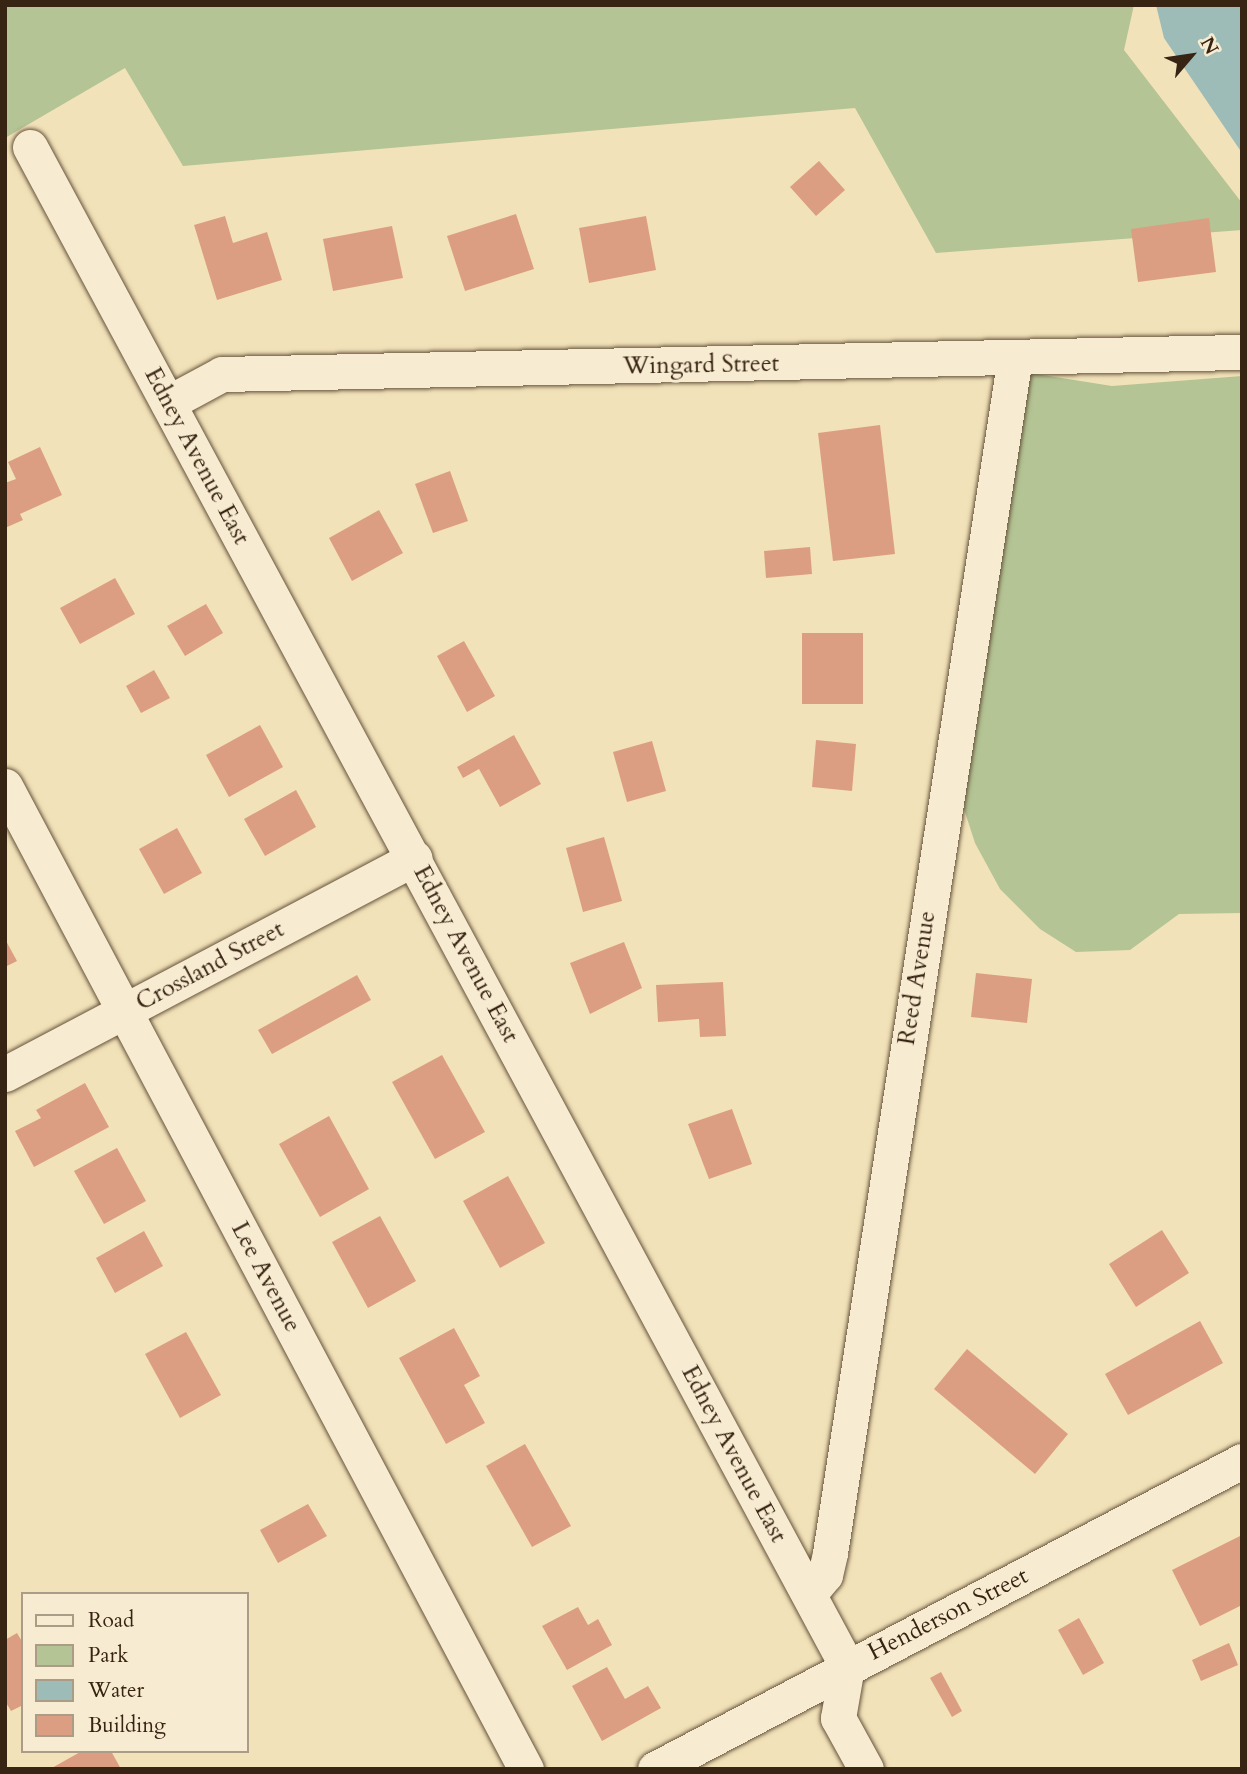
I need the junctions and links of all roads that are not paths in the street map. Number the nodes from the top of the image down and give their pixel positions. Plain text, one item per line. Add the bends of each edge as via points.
1 (30, 147) dead end
2 (1242, 352) edge
3 (1015, 357) junction
4 (168, 402) junction
5 (5, 786) edge
6 (415, 858) junction
7 (125, 1010) junction
8 (5, 1074) edge
9 (1242, 1461) edge
10 (809, 1594) junction
11 (846, 1666) junction
12 (526, 1769) edge
13 (655, 1769) edge
14 (866, 1769) edge

1 - 4 street, Edney Avenue East
2 - 3 street, Wingard Street
3 - 4 street, Wingard Street via 222,374
3 - 10 street, Reed Avenue via 832,1539 825,1575
4 - 6 street, Edney Avenue East
5 - 7 street, Lee Avenue
6 - 7 street, Crossland Street
6 - 10 street, Edney Avenue East
7 - 8 street, Crossland Street
7 - 12 street, Lee Avenue
9 - 11 street, Henderson Street
10 - 11 street, Edney Avenue East
11 - 13 street, Henderson Street
11 - 14 street via 838,1718

